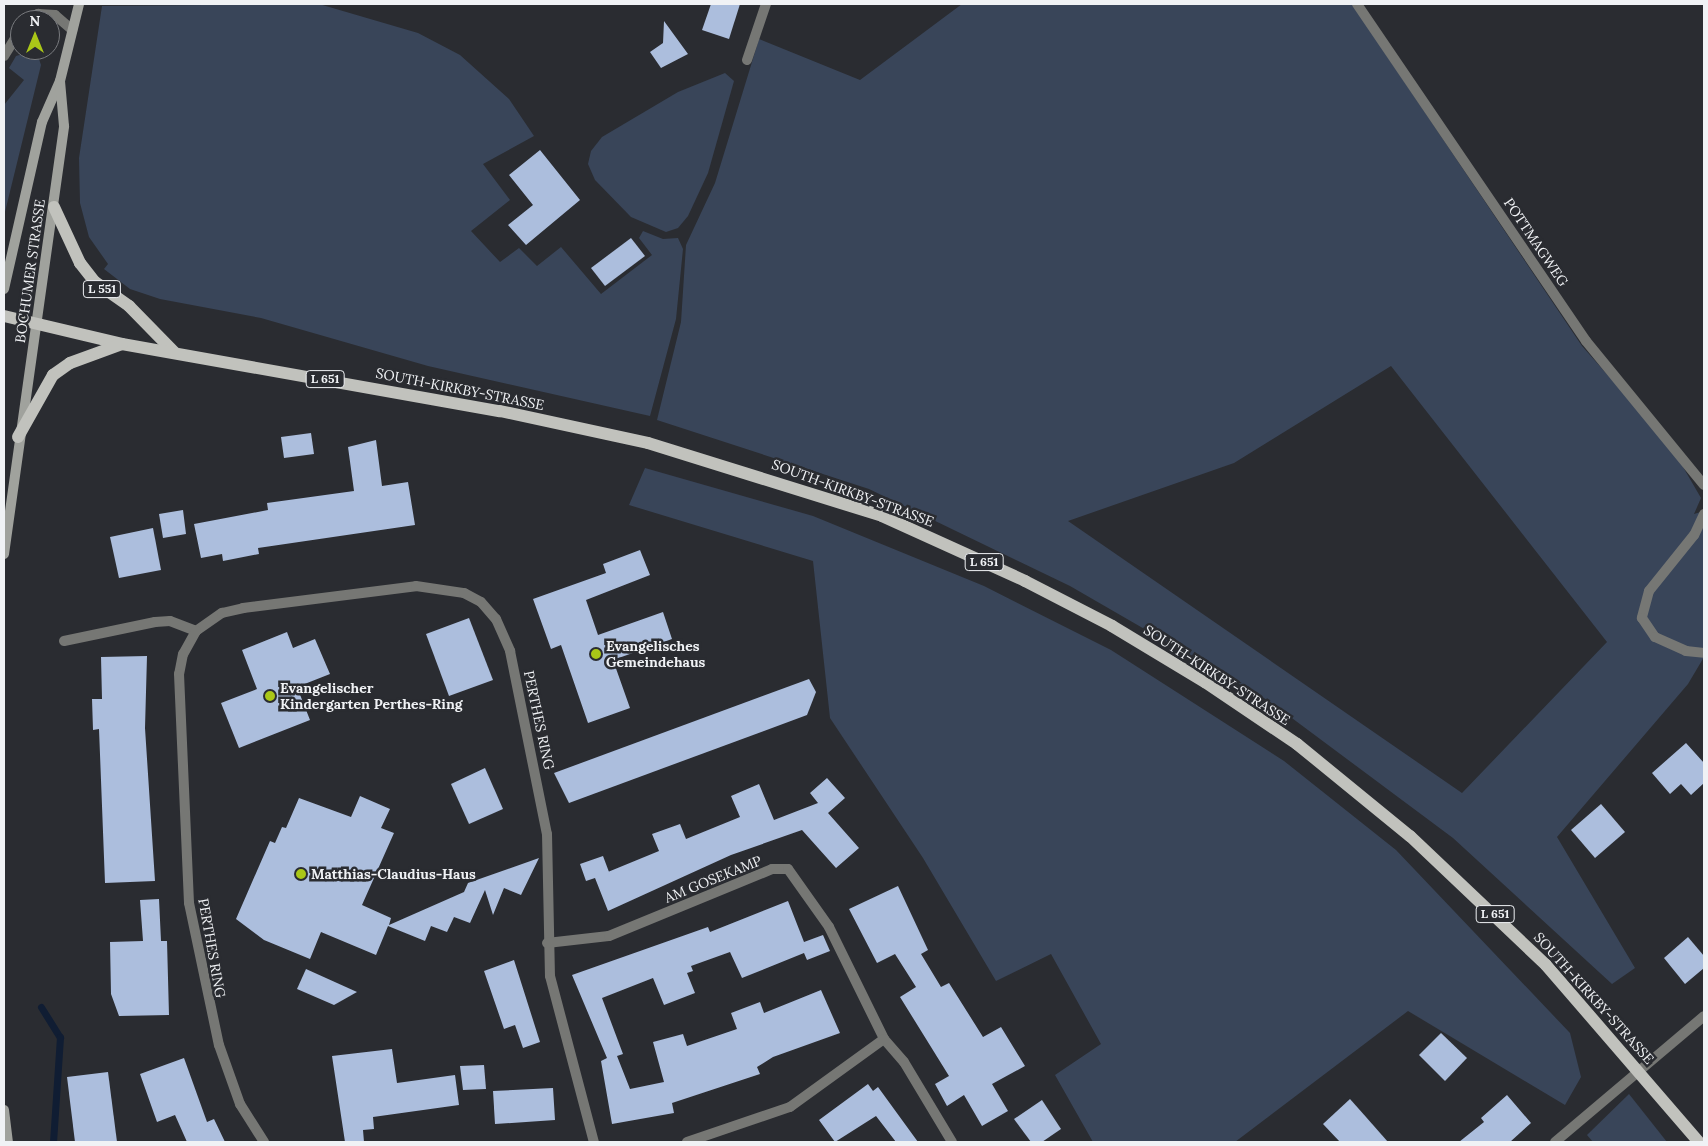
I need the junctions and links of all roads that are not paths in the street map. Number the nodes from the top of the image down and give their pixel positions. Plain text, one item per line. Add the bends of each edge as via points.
1 (79, 4) edge
2 (766, 4) edge
3 (1357, 4) edge
4 (60, 19) edge
5 (72, 30) junction
6 (747, 60) dead end
7 (60, 81) junction
8 (54, 207) junction
9 (4, 289) edge
10 (4, 316) edge
11 (37, 325) junction
12 (122, 344) junction
13 (174, 352) junction
14 (18, 437) junction
15 (1704, 485) edge
16 (1704, 514) edge
17 (4, 554) edge
18 (196, 631) junction
19 (64, 641) dead end
20 (1704, 653) edge
21 (547, 944) junction
22 (1704, 1016) edge
23 (884, 1039) junction
24 (1640, 1071) junction
25 (4, 1110) edge
26 (8, 1142) edge
27 (264, 1142) edge
28 (594, 1142) edge
29 (687, 1142) edge
30 (952, 1142) edge
31 (1555, 1142) edge
32 (1699, 1142) edge

1 - 5 main road, BOCHUMER STRASSE
2 - 6 street
3 - 15 street, POTTMAGWEG via 1586,341
4 - 5 street
5 - 7 main road, BOCHUMER STRASSE
7 - 8 main road, BOCHUMER STRASSE via 64,126
7 - 9 main road, BOCHUMER STRASSE via 42,122
8 - 11 main road, BOCHUMER STRASSE
8 - 13 main road, L 551 via 80,263 95,282 129,306
10 - 11 main road, SOUTH-KIRKBY-STRASSE / L 651
11 - 12 main road, SOUTH-KIRKBY-STRASSE / L 651
11 - 14 main road, BOCHUMER STRASSE
12 - 13 main road, SOUTH-KIRKBY-STRASSE / L 651
12 - 14 main road via 70,363 53,375
13 - 24 main road, SOUTH-KIRKBY-STRASSE / L 651 via 519,414 648,443 882,516 1016,577 1112,626 1297,744 1456,876 1546,965
14 - 17 main road, BOCHUMER STRASSE
16 - 20 street via 1694,535 1649,590 1642,618 1655,637 1686,651
18 - 19 street via 170,621
18 - 21 street, PERTHES RING via 222,613 386,588 440,587 481,602 496,619 510,652 538,779 547,834
18 - 27 street, PERTHES RING via 183,654 179,674 189,903 218,1045 240,1104
21 - 23 street, AM GOSEKAMP via 609,936 772,870 788,870 829,927
21 - 28 street, PERTHES RING via 559,1014
22 - 24 street
23 - 29 street via 790,1107
23 - 30 street, AM GOSEKAMP via 904,1062
24 - 31 street
24 - 32 main road, SOUTH-KIRKBY-STRASSE / L 651
25 - 26 main road

